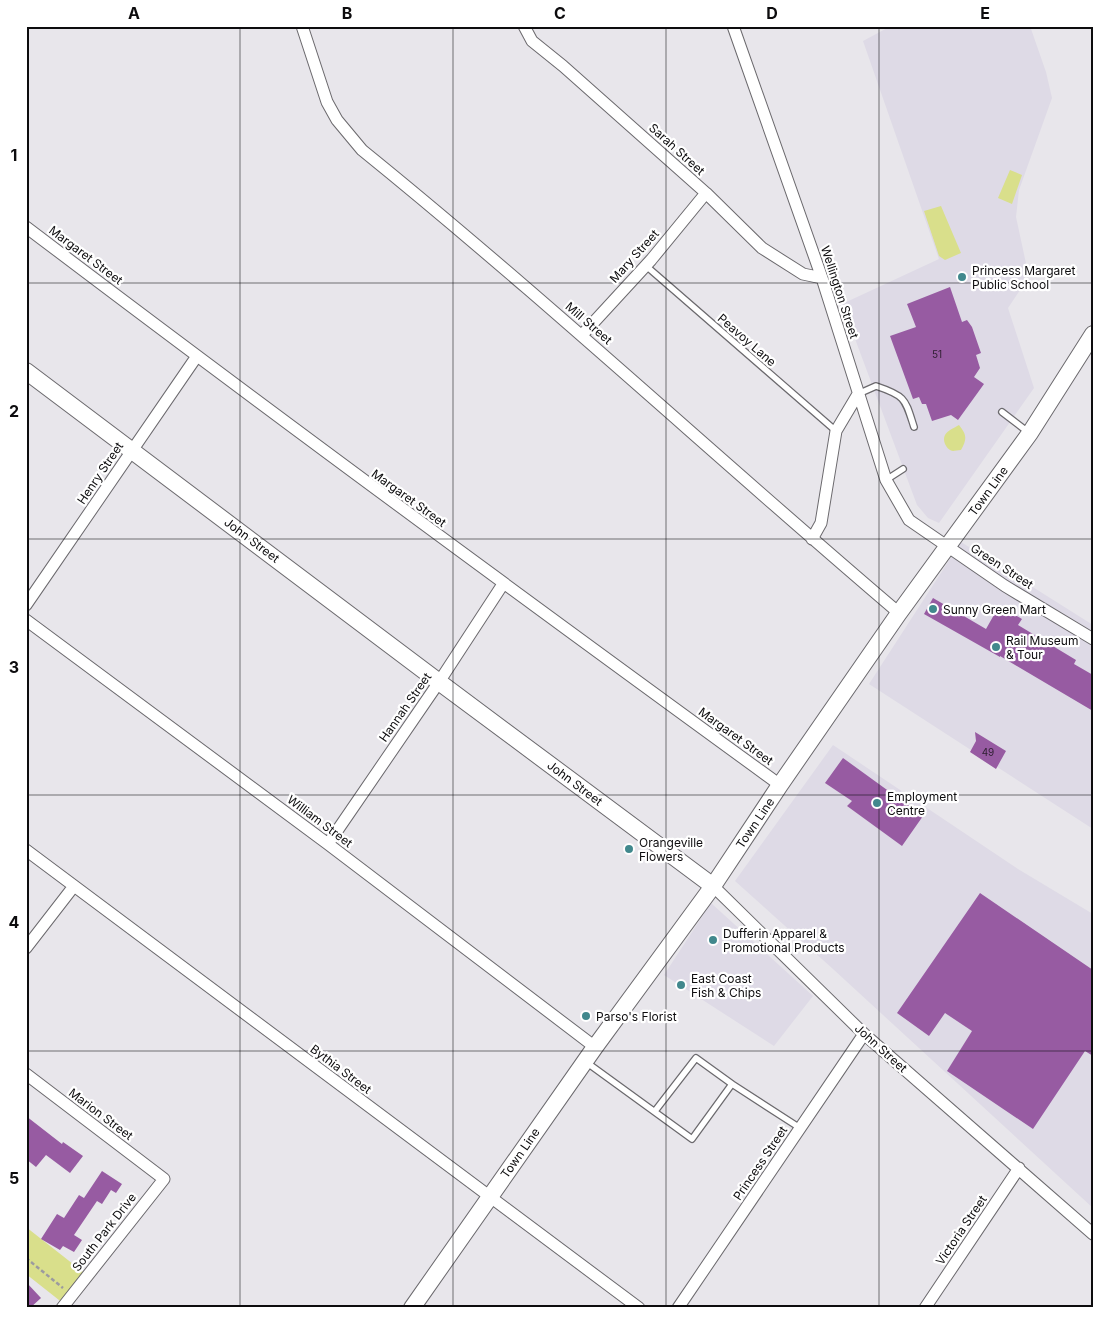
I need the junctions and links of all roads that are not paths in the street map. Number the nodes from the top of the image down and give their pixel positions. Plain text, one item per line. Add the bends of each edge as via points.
1 (302, 26) edge
2 (524, 26) edge
3 (733, 26) edge
4 (706, 193) junction
5 (26, 227) edge
6 (645, 265) junction
7 (822, 278) junction
8 (1093, 334) edge
9 (582, 335) junction
10 (196, 356) junction
11 (26, 371) edge
12 (858, 394) junction
13 (1002, 412) dead end
14 (914, 427) dead end
15 (836, 431) junction
16 (1030, 433) junction
17 (133, 450) junction
18 (903, 469) dead end
19 (886, 480) junction
20 (812, 539) junction
21 (947, 547) junction
22 (503, 584) junction
23 (26, 605) edge
24 (899, 613) junction
25 (26, 620) edge
26 (1093, 639) edge
27 (439, 682) junction
28 (780, 785) junction
29 (328, 844) junction
30 (26, 850) edge
31 (74, 886) junction
32 (713, 886) junction
33 (26, 948) edge
34 (864, 1034) junction
35 (595, 1047) junction
36 (584, 1061) junction
37 (26, 1074) edge
38 (732, 1084) junction
39 (655, 1111) junction
40 (800, 1128) junction
41 (1019, 1168) junction
42 (160, 1175) joint
43 (489, 1197) junction
44 (1093, 1234) edge
45 (62, 1308) edge
46 (412, 1308) edge
47 (639, 1308) edge
48 (678, 1308) edge
49 (925, 1308) edge

1 - 9 street, Mill Street via 327,102 337,120 362,150
2 - 4 street, Sarah Street via 532,41
3 - 7 street, Wellington Street
4 - 6 street, Mary Street
4 - 7 street, Sarah Street via 762,248 803,274
5 - 10 street, Margaret Street
6 - 9 street, Mary Street
6 - 15 lane, Peavoy Lane
7 - 12 street, Wellington Street
8 - 16 main road, Town Line
9 - 20 street, Mill Street
10 - 17 street, Henry Street
10 - 22 street, Margaret Street
11 - 17 main road, John Street
12 - 14 lane via 876,386 895,392 906,402
12 - 15 street
12 - 19 street, Wellington Street
13 - 16 lane
15 - 20 street via 821,523
16 - 21 main road, Town Line
17 - 23 street, Henry Street
17 - 27 main road, John Street
18 - 19 lane
19 - 21 street, Wellington Street via 909,520
20 - 24 street, Mill Street
21 - 24 main road, Town Line
21 - 26 street, Green Street
22 - 27 street, Hannah Street
22 - 28 street, Margaret Street
24 - 28 main road, Town Line
25 - 29 street, William Street
27 - 29 street, Hannah Street
27 - 32 main road, John Street
28 - 32 main road, Town Line
29 - 35 street, William Street
30 - 31 street, Bythia Street
31 - 33 street
31 - 43 street, Bythia Street
32 - 34 street, John Street
32 - 35 main road, Town Line
34 - 40 street, Princess Street
34 - 41 street, John Street
35 - 36 main road, Town Line
36 - 39 lane
36 - 43 main road, Town Line
37 - 42 street, Marion Street
38 - 39 lane via 696,1058
38 - 39 lane via 692,1139
38 - 40 lane
40 - 48 street, Princess Street
41 - 44 street, John Street
41 - 49 street, Victoria Street
42 - 45 street, South Park Drive via 164,1179
43 - 46 main road, Town Line
43 - 47 street, Bythia Street

